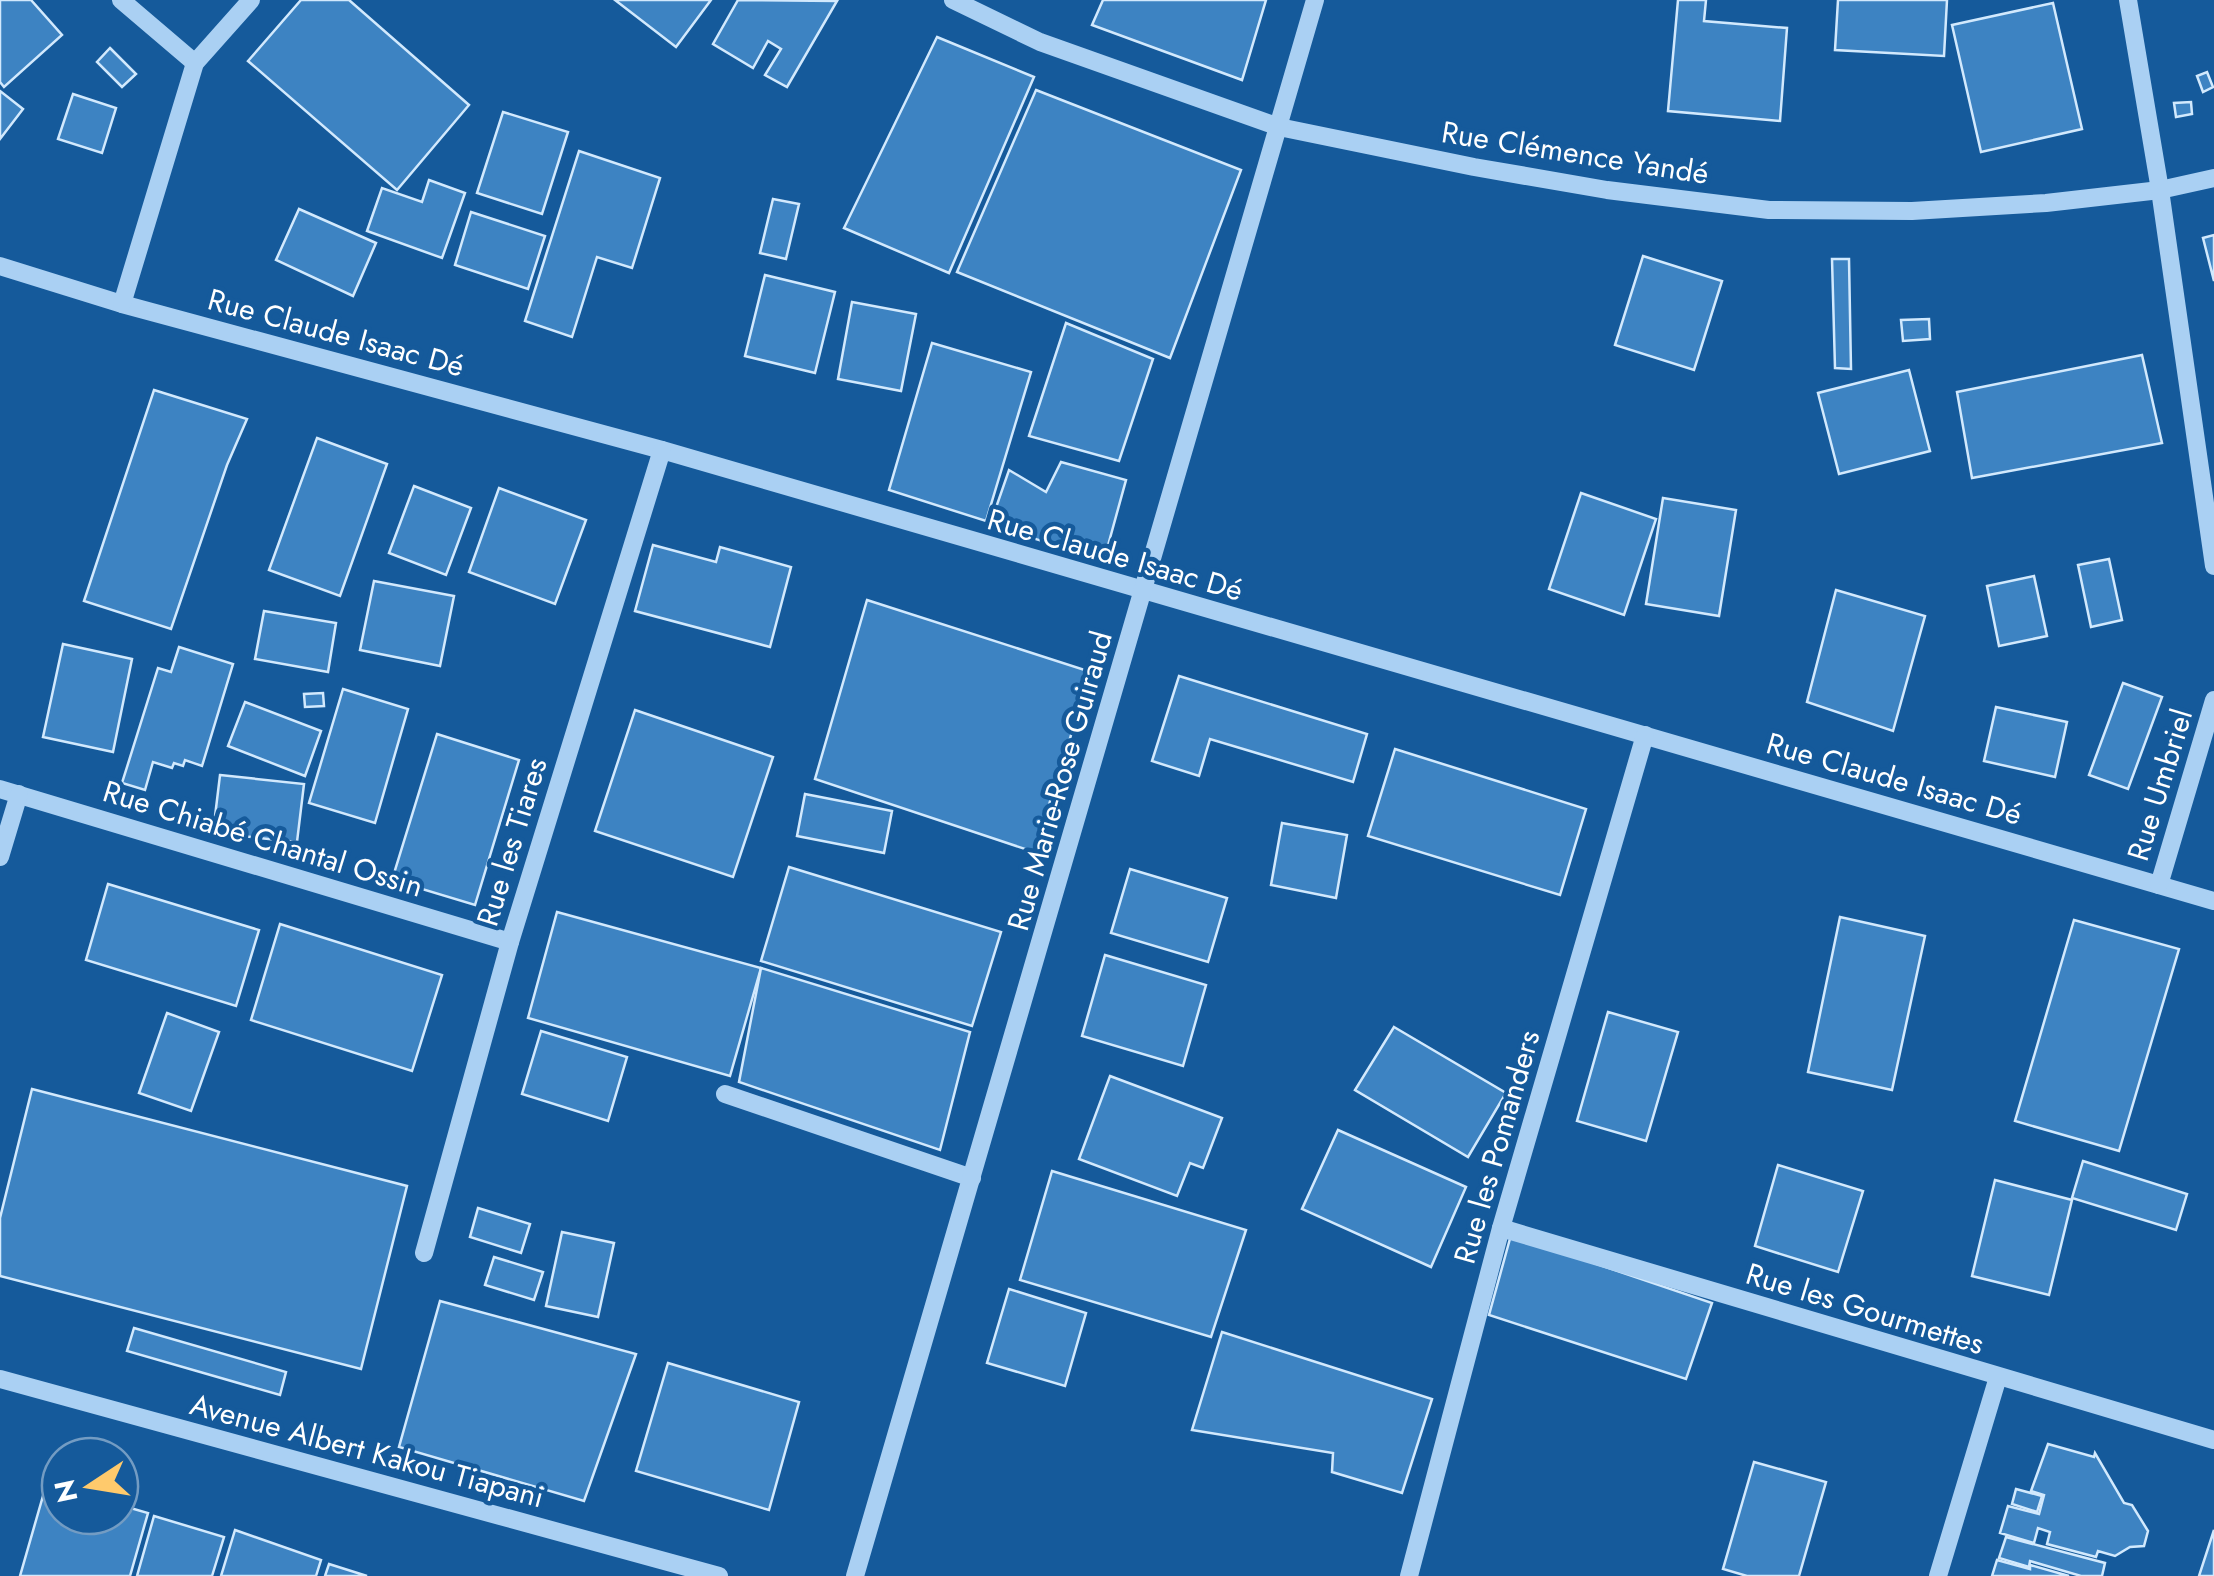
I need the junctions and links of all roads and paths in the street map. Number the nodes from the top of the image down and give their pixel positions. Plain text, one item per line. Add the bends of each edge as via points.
1 (121, 0) edge
2 (252, 0) edge
3 (953, 0) edge
4 (1315, 0) edge
5 (2128, 0) edge
6 (195, 64) junction
7 (1279, 127) junction
8 (2214, 178) edge
9 (2160, 190) junction
10 (0, 266) edge
11 (122, 304) junction
12 (662, 450) junction
13 (2214, 566) edge
14 (1143, 592) junction
15 (2214, 700) edge
16 (1644, 735) junction
17 (9, 791) edge
18 (0, 858) edge
19 (2159, 884) junction
20 (2214, 901) edge
21 (510, 942) junction
22 (725, 1094) dead end
23 (972, 1178) junction
24 (1501, 1228) junction
25 (424, 1252) dead end
26 (1998, 1377) junction
27 (0, 1379) edge
28 (2214, 1440) edge
29 (718, 1576) edge
30 (854, 1576) edge
31 (1409, 1576) edge
32 (1938, 1576) edge

1 - 6 street
2 - 6 street
3 - 7 street, Rue Clémence Yandé via 1040,42
4 - 7 street, Rue Marie-Rose Guiraud
5 - 9 street
6 - 11 street
7 - 9 street, Rue Clémence Yandé via 1550,180 1769,210 1912,211
7 - 14 street, Rue Marie-Rose Guiraud
8 - 9 street, Rue Clémence Yandé
9 - 13 street
10 - 11 street, Rue Claude Isaac Dé
11 - 12 street, Rue Claude Isaac Dé
12 - 14 street, Rue Claude Isaac Dé
12 - 21 street, Rue les Tiares
14 - 16 street, Rue Claude Isaac Dé
14 - 23 street, Rue Marie-Rose Guiraud
15 - 19 street, Rue Umbriel
16 - 19 street, Rue Claude Isaac Dé
16 - 24 street, Rue les Pomanders
17 - 18 street
17 - 21 street, Rue Chiabé Chantal Ossin
19 - 20 street, Rue Claude Isaac Dé
21 - 25 street, Rue les Tiares
22 - 23 street
23 - 30 street, Rue Marie-Rose Guiraud
24 - 26 street, Rue les Gourmettes
24 - 31 street, Rue les Pomanders
26 - 28 street, Rue les Gourmettes
26 - 32 street
27 - 29 street, Avenue Albert Kakou Tiapani

